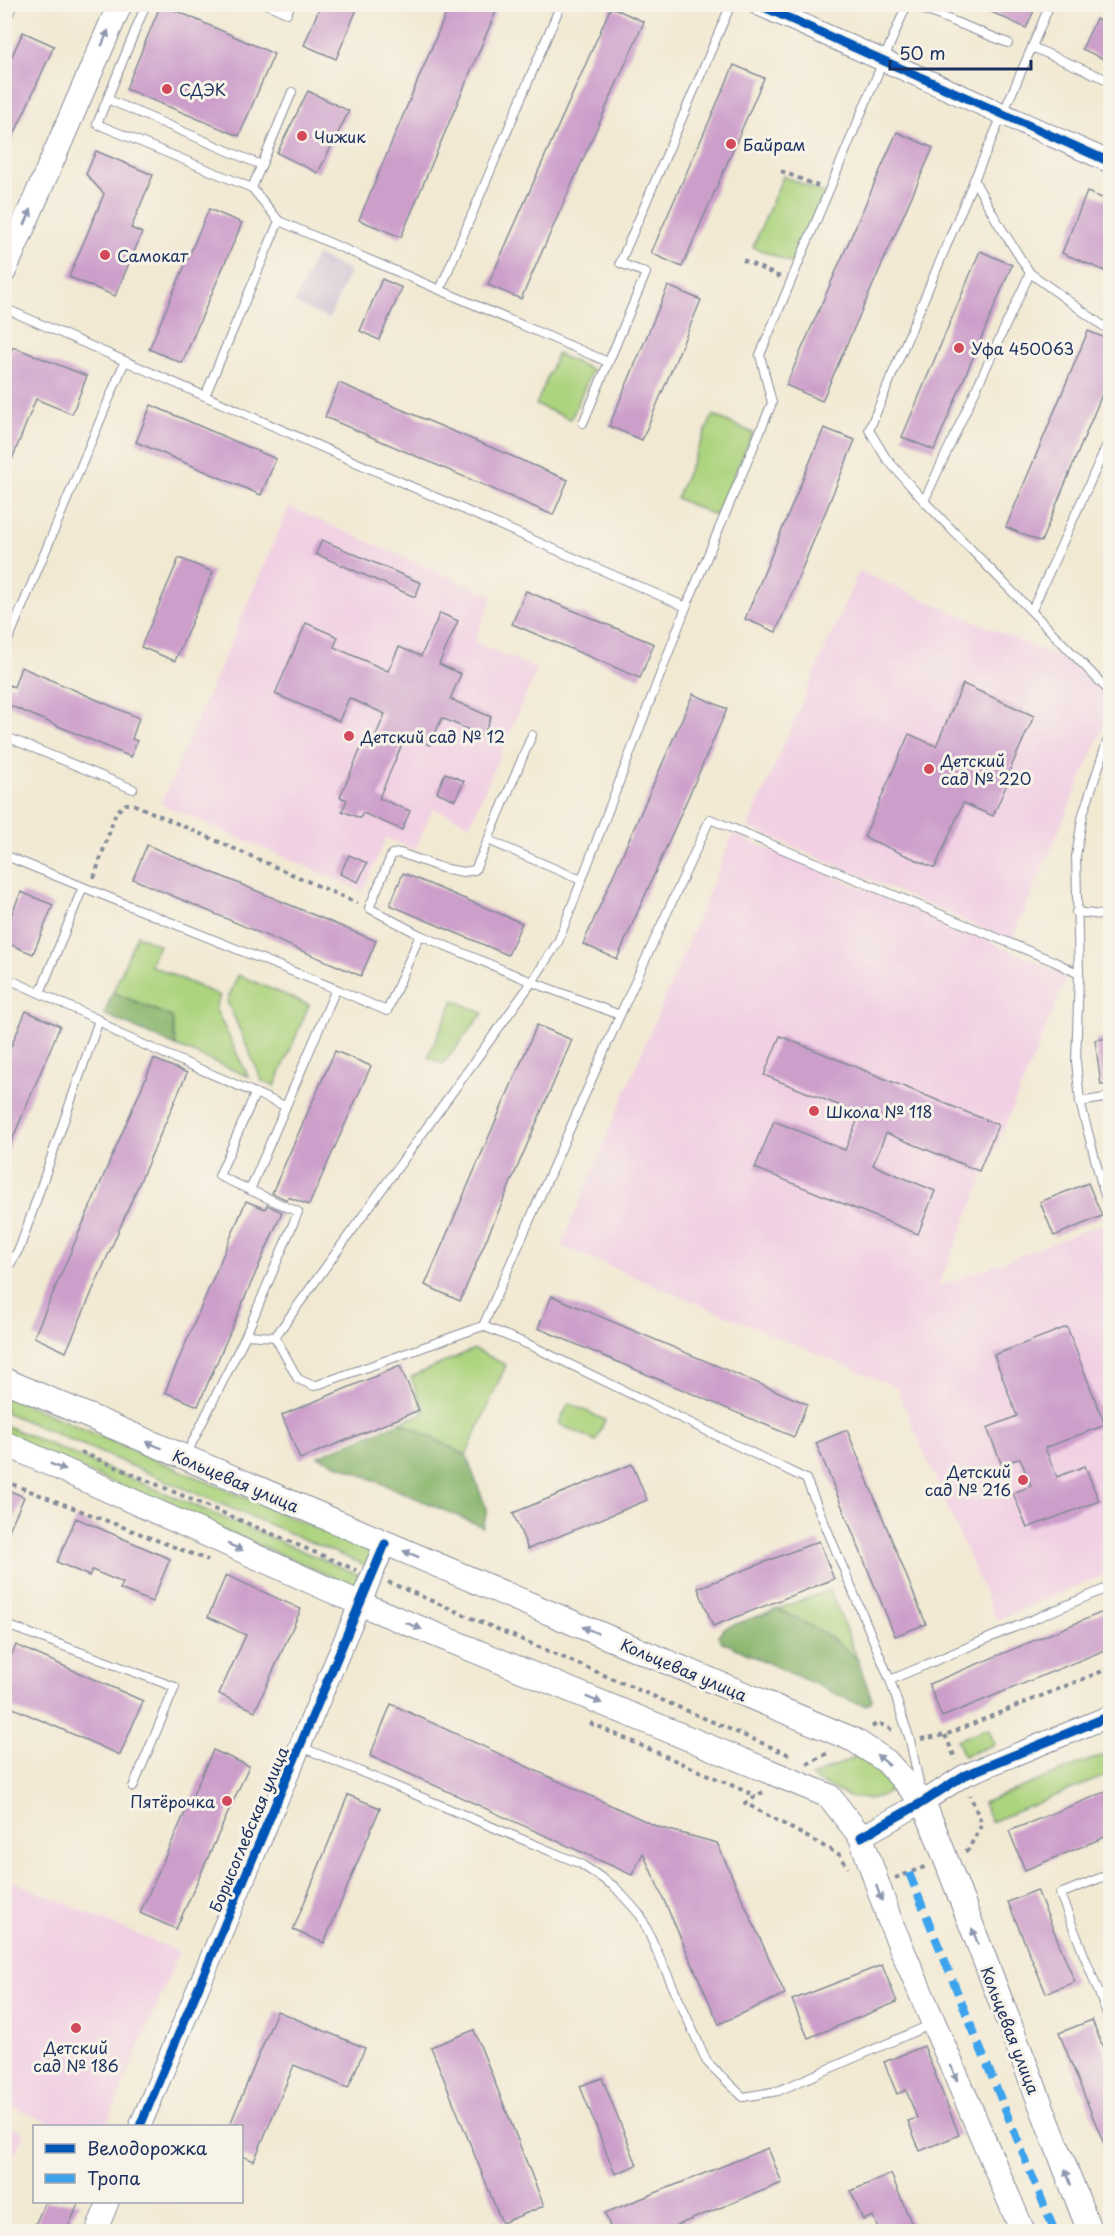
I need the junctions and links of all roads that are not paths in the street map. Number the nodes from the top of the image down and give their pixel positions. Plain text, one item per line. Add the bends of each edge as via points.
1 (13, 4) edge
2 (120, 4) edge
3 (146, 4) edge
4 (266, 4) edge
5 (291, 4) edge
6 (561, 4) edge
7 (730, 4) edge
8 (757, 4) edge
9 (909, 4) edge
10 (1050, 4) edge
11 (4, 24) edge
12 (1008, 43) dead end
13 (1032, 48) junction
14 (885, 62) junction
15 (1110, 81) edge
16 (292, 92) dead end
17 (107, 99) junction
18 (1003, 115) junction
19 (1110, 162) edge
20 (261, 165) junction
21 (974, 180) junction
22 (252, 188) junction
23 (279, 221) junction
24 (4, 271) edge
25 (1030, 273) junction
26 (440, 290) junction
27 (4, 309) edge
28 (1110, 331) edge
29 (125, 361) junction
30 (608, 362) junction
31 (205, 396) junction
32 (583, 423) dead end
33 (1110, 438) edge
34 (924, 501) junction
35 (686, 607) junction
36 (1032, 610) junction
37 (4, 650) edge
38 (1110, 692) edge
39 (1110, 733) edge
40 (532, 735) dead end
41 (4, 736) edge
42 (1108, 750) edge
43 (133, 789) dead end
44 (488, 840) junction
45 (4, 855) edge
46 (581, 880) junction
47 (86, 889) junction
48 (1076, 912) junction
49 (1110, 916) edge
50 (420, 935) junction
51 (1079, 974) junction
52 (4, 977) edge
53 (532, 982) junction
54 (336, 989) junction
55 (40, 993) junction
56 (620, 1015) junction
57 (99, 1020) junction
58 (255, 1094) junction
59 (1110, 1097) edge
60 (1080, 1102) junction
61 (285, 1106) junction
62 (250, 1191) junction
63 (1110, 1210) edge
64 (4, 1275) edge
65 (483, 1326) junction
66 (246, 1335) junction
67 (274, 1337) junction
68 (4, 1380) edge
69 (4, 1443) edge
70 (184, 1458) junction
71 (385, 1544) junction
72 (1109, 1590) edge
73 (361, 1604) junction
74 (4, 1629) edge
75 (890, 1680) junction
76 (1110, 1716) edge
77 (299, 1746) junction
78 (133, 1787) dead end
79 (923, 1802) junction
80 (861, 1837) junction
81 (1110, 1874) edge
82 (1110, 2021) edge
83 (933, 2023) junction
84 (141, 2125) edge
85 (108, 2203) edge
86 (96, 2232) edge
87 (1023, 2232) edge
88 (1090, 2232) edge

1 - 11 lane
24 -> 2 main road
3 - 17 lane
4 - 5 lane via 287,13
6 - 26 lane
7 - 30 lane via 620,263 646,273
8 - 14 street
9 - 12 lane
9 - 14 lane
10 - 13 lane
13 - 15 lane
13 - 18 lane
14 - 18 street
14 - 35 lane via 760,356 772,403
16 - 20 lane
17 - 20 lane
17 - 22 lane via 97,124
18 - 19 street
18 - 21 lane
20 - 22 lane
21 - 25 lane
21 - 34 lane via 869,430 885,458
22 - 23 lane
23 - 26 lane
23 - 31 lane
25 - 28 lane
25 - 34 lane
26 - 30 lane
27 - 29 lane
29 - 31 lane
29 - 37 lane
30 - 32 lane
31 - 35 lane
33 - 36 lane
34 - 36 lane
35 - 46 lane
36 - 38 lane
39 - 42 lane
40 - 44 lane
41 - 43 lane
42 - 48 lane via 1083,814 1076,856
44 - 46 lane
44 - 50 lane via 475,870 463,872 392,854 369,908
45 - 47 lane
46 - 53 lane via 558,942
47 - 54 lane
47 - 55 lane
48 - 49 lane
48 - 51 lane
50 - 53 lane
50 - 54 lane via 387,1011
51 - 56 lane via 710,819
51 - 60 lane via 1076,1061
52 - 55 lane
53 - 56 lane
53 - 67 lane
54 - 61 lane
55 - 57 lane
56 - 65 lane
57 - 58 lane via 118,1034
57 - 64 lane via 20,1247
58 - 61 lane
58 - 62 lane via 219,1176
59 - 60 lane
60 - 63 lane
61 - 62 lane
62 - 66 lane via 298,1212
65 - 67 lane via 314,1386 297,1379
65 - 75 lane via 806,1479
66 - 67 lane
66 - 70 lane
70 -> 68 main road, Кольцевая улица
69 -> 73 main road
70 - 71 main road, Кольцевая улица
71 - 73 street, Борисоглебская улица
79 -> 71 main road, Кольцевая улица via 886,1761 854,1740
72 - 75 lane
73 - 77 street, Борисоглебская улица
73 -> 80 main road via 829,1796
74 - 78 lane via 12,1627 175,1687
75 - 79 lane via 910,1740
76 - 79 street via 963,1776
77 - 83 lane via 581,1864 615,1887 641,1916 707,2062 743,2097 778,2091
77 - 84 street, Борисоглебская улица
79 - 80 street
88 -> 79 main road, Кольцевая улица
80 -> 83 main road via 886,1912
81 - 82 lane via 1060,1894
83 -> 87 main road
85 - 86 street

